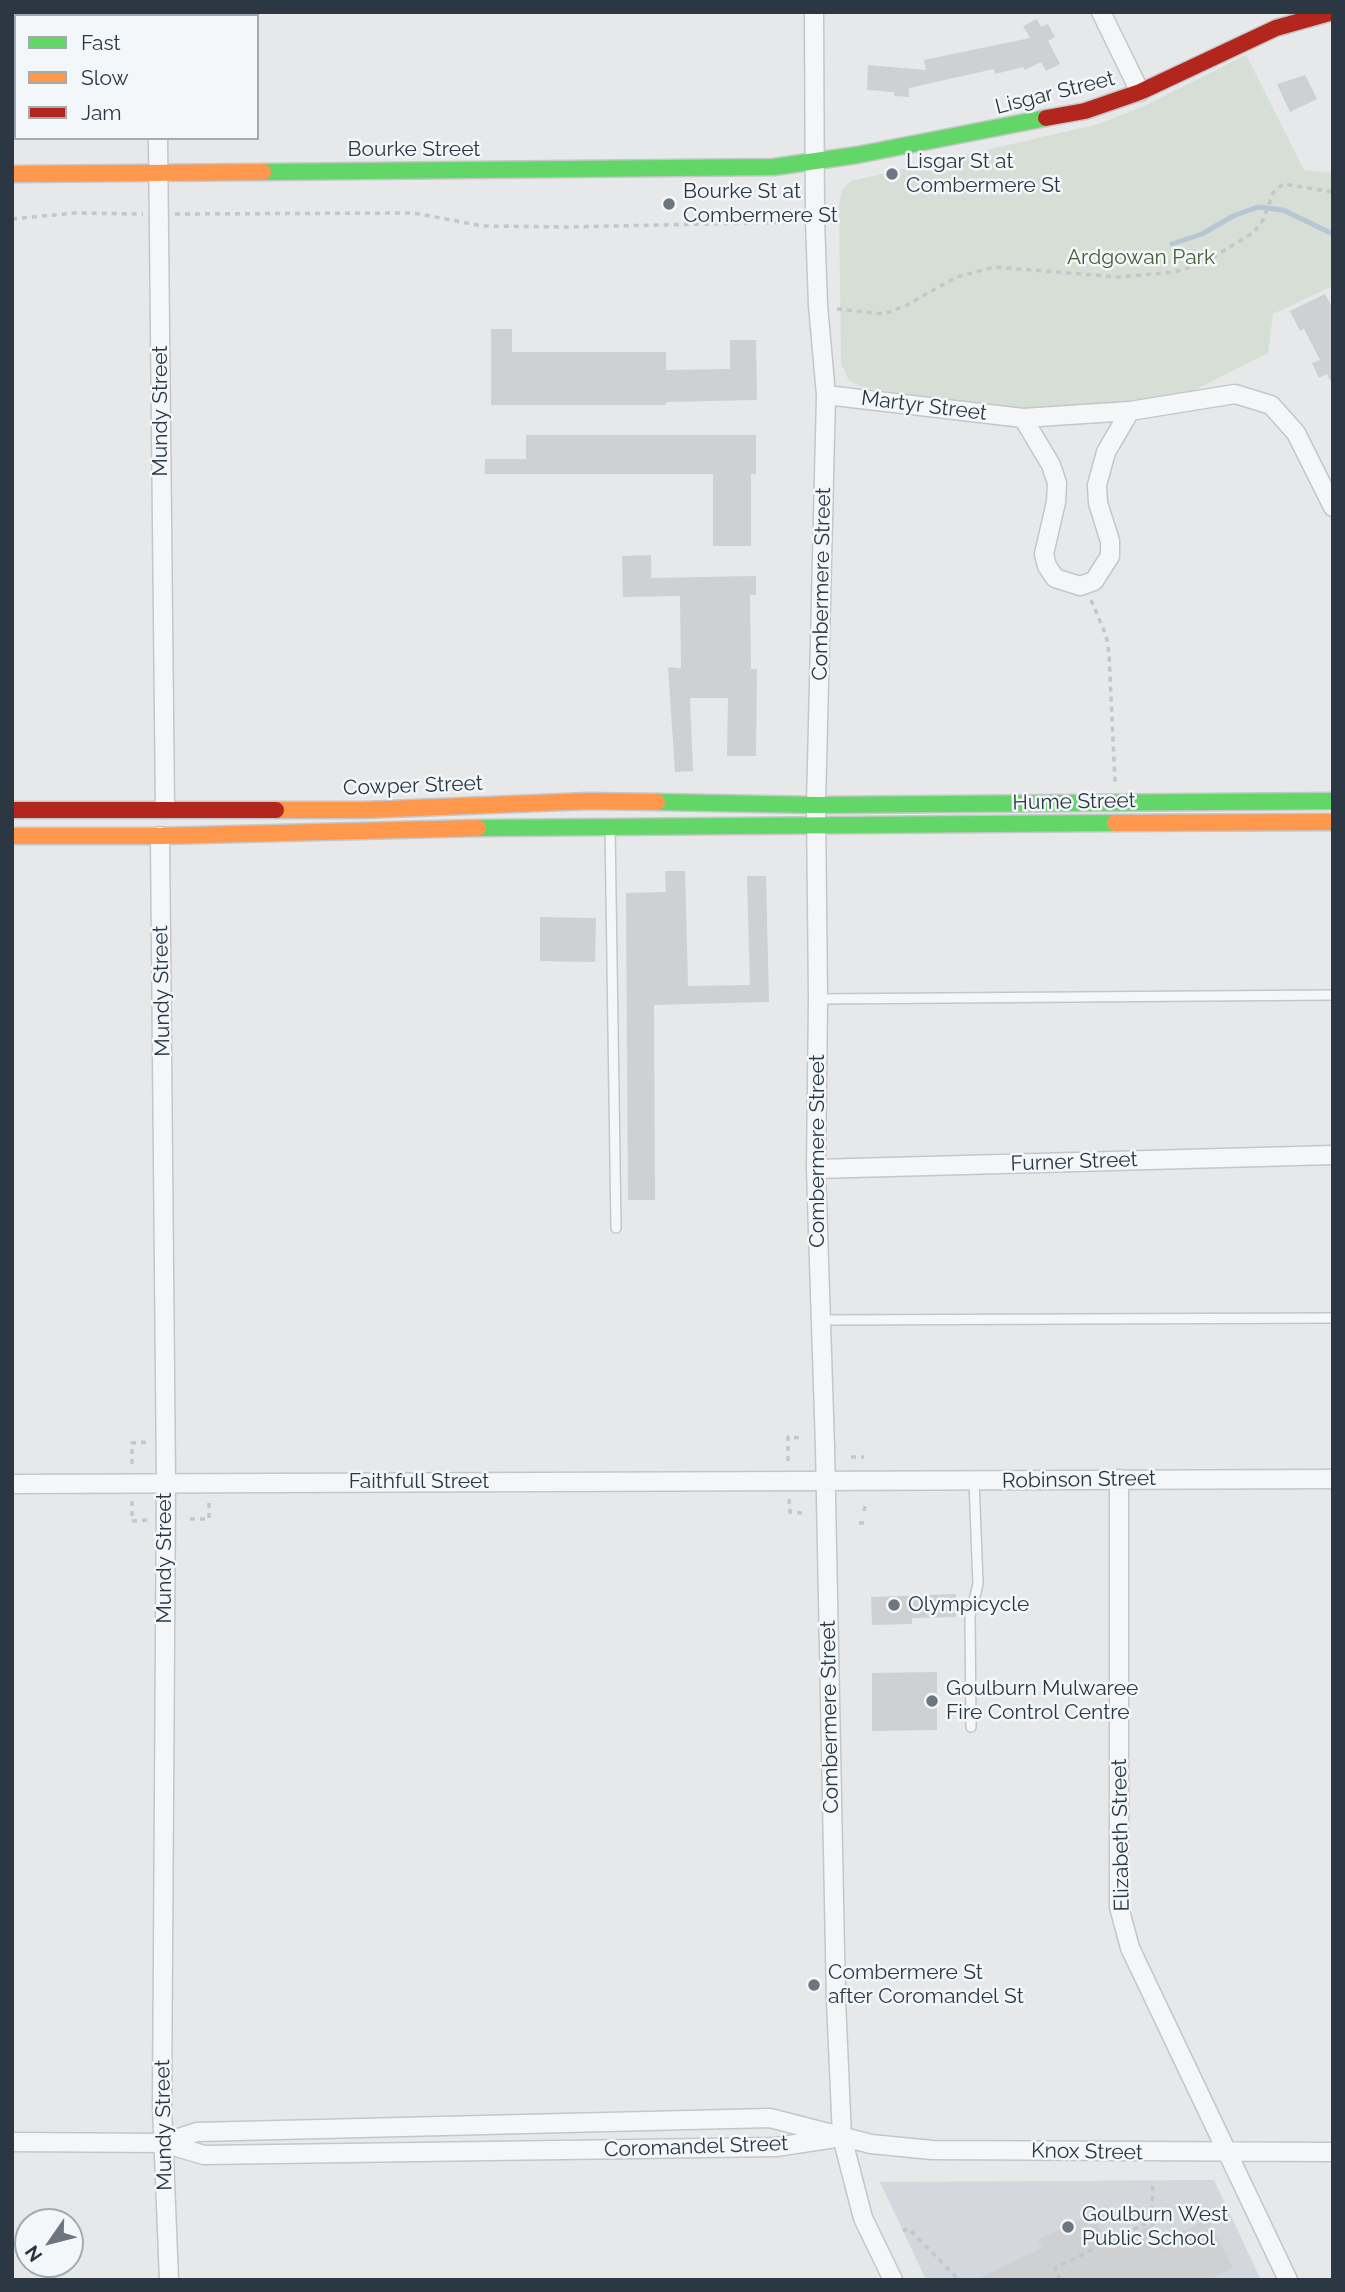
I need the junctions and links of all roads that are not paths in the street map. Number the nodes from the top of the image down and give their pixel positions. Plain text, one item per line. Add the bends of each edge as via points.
1 (814, 12) edge
2 (1101, 12) edge
3 (1333, 12) edge
4 (1140, 92) junction
5 (158, 140) edge
6 (815, 162) junction
7 (158, 173) junction
8 (12, 174) edge
9 (826, 395) junction
10 (1130, 411) junction
11 (1023, 418) junction
12 (1333, 507) edge
13 (1333, 801) edge
14 (816, 805) junction
15 (165, 809) junction
16 (12, 810) edge
17 (1333, 822) edge
18 (610, 825) junction
19 (816, 825) junction
20 (12, 836) edge
21 (160, 836) junction
22 (1333, 995) edge
23 (818, 999) junction
24 (1333, 1155) edge
25 (816, 1169) junction
26 (616, 1228) dead end
27 (1333, 1318) edge
28 (819, 1320) junction
29 (1119, 1479) junction
30 (1333, 1479) edge
31 (825, 1480) junction
32 (974, 1481) junction
33 (12, 1484) edge
34 (166, 1484) junction
35 (971, 1727) dead end
36 (631, 2122) junction
37 (481, 2125) junction
38 (338, 2129) junction
39 (842, 2137) junction
40 (12, 2143) edge
41 (163, 2143) junction
42 (632, 2149) junction
43 (483, 2151) junction
44 (1333, 2152) edge
45 (339, 2153) junction
46 (1229, 2154) junction
47 (169, 2280) edge
48 (893, 2280) edge
49 (1288, 2280) edge

1 - 6 street, Combermere Street
2 - 4 street
3 - 4 main road, Lisgar Street via 1276,27
4 - 6 main road, Lisgar Street via 1051,119
5 - 7 street, Mundy Street
6 - 7 main road, Bourke Street via 740,168
6 - 9 street, Combermere Street via 818,305
7 - 8 main road, Bourke Street
7 - 15 street, Mundy Street
9 - 11 street, Martyr Street
9 - 14 street, Combermere Street
10 - 11 street, Martyr Street
10 - 11 street via 1106,452 1097,485 1110,556 1094,581 1084,584 1067,584 1055,578 1047,566 1044,554 1057,483
10 - 12 street, Martyr Street via 1234,394 1271,405 1296,433
13 - 14 main road, Hume Street
14 - 15 main road, Cowper Street via 589,801 364,810
14 - 19 street, Combermere Street
15 - 16 main road, Cowper Street
17 - 19 main road, Hume Street
18 - 19 main road, Cowper Street
18 - 21 main road, Cowper Street
18 - 26 lane
19 - 23 street, Combermere Street
20 - 21 main road, Cowper Street
21 - 34 street, Mundy Street
22 - 23 lane
23 - 25 street, Combermere Street
24 - 25 street, Furner Street
25 - 28 street, Combermere Street
27 - 28 lane
28 - 31 street, Combermere Street
29 - 30 street, Robinson Street
29 - 32 street, Robinson Street
29 - 46 street, Elizabeth Street via 1119,1907 1130,1948
31 - 32 street, Robinson Street
31 - 34 street, Faithfull Street
31 - 39 street, Combermere Street
32 - 35 lane via 978,1584 970,1616
33 - 34 street, Faithfull Street
34 - 41 street, Mundy Street
36 - 37 street, Coromandel Street
36 - 39 street, Coromandel Street via 770,2118
36 - 42 street
37 - 38 street, Coromandel Street
37 - 43 street
38 - 41 street, Coromandel Street via 197,2132
38 - 45 street
39 - 42 street, Coromandel Street via 776,2147
39 - 46 street, Knox Street via 932,2150
39 - 48 street, Combermere Street via 863,2218
40 - 41 street, Coromandel Street
41 - 45 street, Coromandel Street via 204,2155
41 - 47 street, Mundy Street
42 - 43 street, Coromandel Street
43 - 45 street, Coromandel Street
44 - 46 street, Knox Street
46 - 49 street, Elizabeth Street

